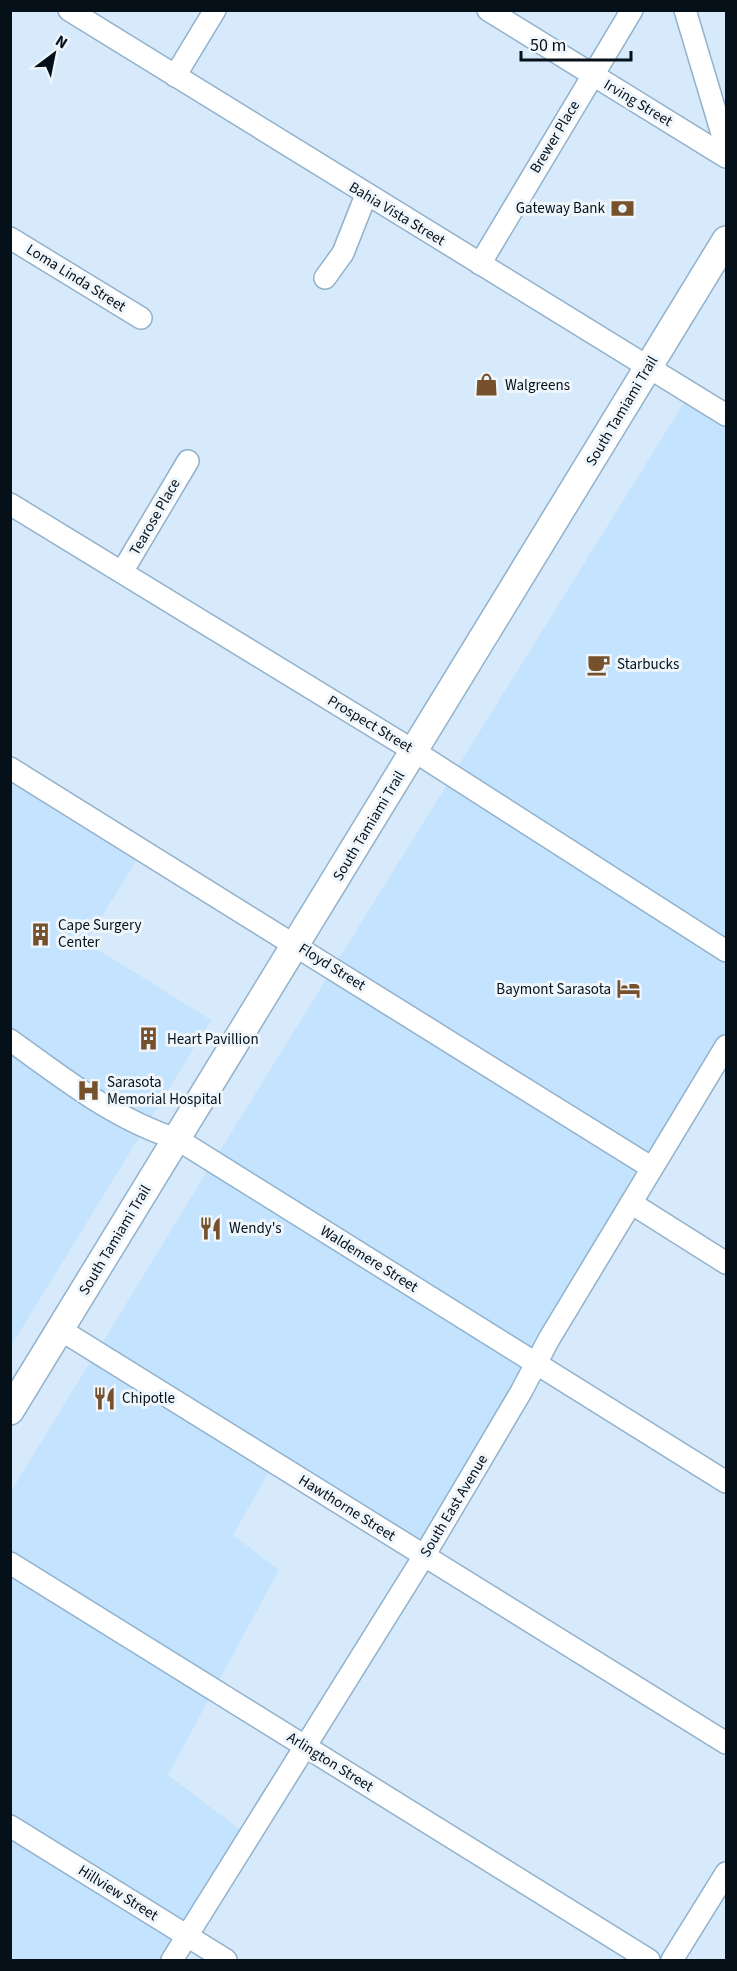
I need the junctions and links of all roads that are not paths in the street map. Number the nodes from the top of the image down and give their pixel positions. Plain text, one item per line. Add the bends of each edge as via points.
1 (69, 10) edge
2 (215, 10) edge
3 (488, 10) edge
4 (632, 10) edge
5 (685, 10) edge
6 (592, 75) junction
7 (175, 76) junction
8 (726, 147) edge
9 (726, 157) edge
10 (366, 195) junction
11 (10, 238) edge
12 (726, 240) edge
13 (480, 264) junction
14 (325, 278) dead end
15 (141, 318) dead end
16 (650, 366) junction
17 (726, 415) edge
18 (188, 461) dead end
19 (10, 504) edge
20 (122, 572) junction
21 (414, 751) junction
22 (10, 768) edge
23 (296, 944) junction
24 (726, 951) edge
25 (10, 1040) edge
26 (725, 1052) edge
27 (177, 1139) junction
28 (652, 1168) junction
29 (631, 1203) junction
30 (726, 1263) edge
31 (61, 1330) junction
32 (537, 1363) junction
33 (10, 1411) edge
34 (726, 1482) edge
35 (424, 1556) junction
36 (10, 1563) edge
37 (726, 1743) edge
38 (306, 1747) junction
39 (10, 1826) edge
40 (726, 1873) edge
41 (187, 1936) junction
42 (172, 1960) edge
43 (226, 1960) edge
44 (649, 1960) edge
45 (672, 1960) edge

1 - 7 street, Bahia Vista Street
2 - 7 street
3 - 6 street, Irving Street
4 - 6 street, Brewer Place
5 - 8 street
6 - 9 street, Irving Street
6 - 13 street, Brewer Place
7 - 10 street, Bahia Vista Street
10 - 13 street, Bahia Vista Street
10 - 14 street via 343,253
11 - 15 street, Loma Linda Street
12 - 16 main road, South Tamiami Trail
13 - 16 street, Bahia Vista Street
16 - 17 street, Bahia Vista Street
16 - 21 main road, South Tamiami Trail
18 - 20 street, Tearose Place
19 - 20 street, Prospect Street
20 - 21 street, Prospect Street
21 - 23 main road, South Tamiami Trail
21 - 24 street, Prospect Street
22 - 23 street, Floyd Street
23 - 27 main road, South Tamiami Trail
23 - 28 street, Floyd Street
25 - 27 street, Waldemere Street via 128,1119
26 - 28 street, South East Avenue
27 - 31 main road, South Tamiami Trail
27 - 32 street, Waldemere Street
28 - 29 street, South East Avenue
29 - 30 street
29 - 32 street, South East Avenue
31 - 33 main road, South Tamiami Trail
31 - 35 street, Hawthorne Street
32 - 34 street, Waldemere Street
32 - 35 street, South East Avenue
35 - 37 street, Hawthorne Street
35 - 38 street, South East Avenue
36 - 38 street, Arlington Street
38 - 41 street, South East Avenue
38 - 44 street, Arlington Street
39 - 41 street, Hillview Street
40 - 45 street
41 - 42 street, South East Avenue
41 - 43 street, Hillview Street

